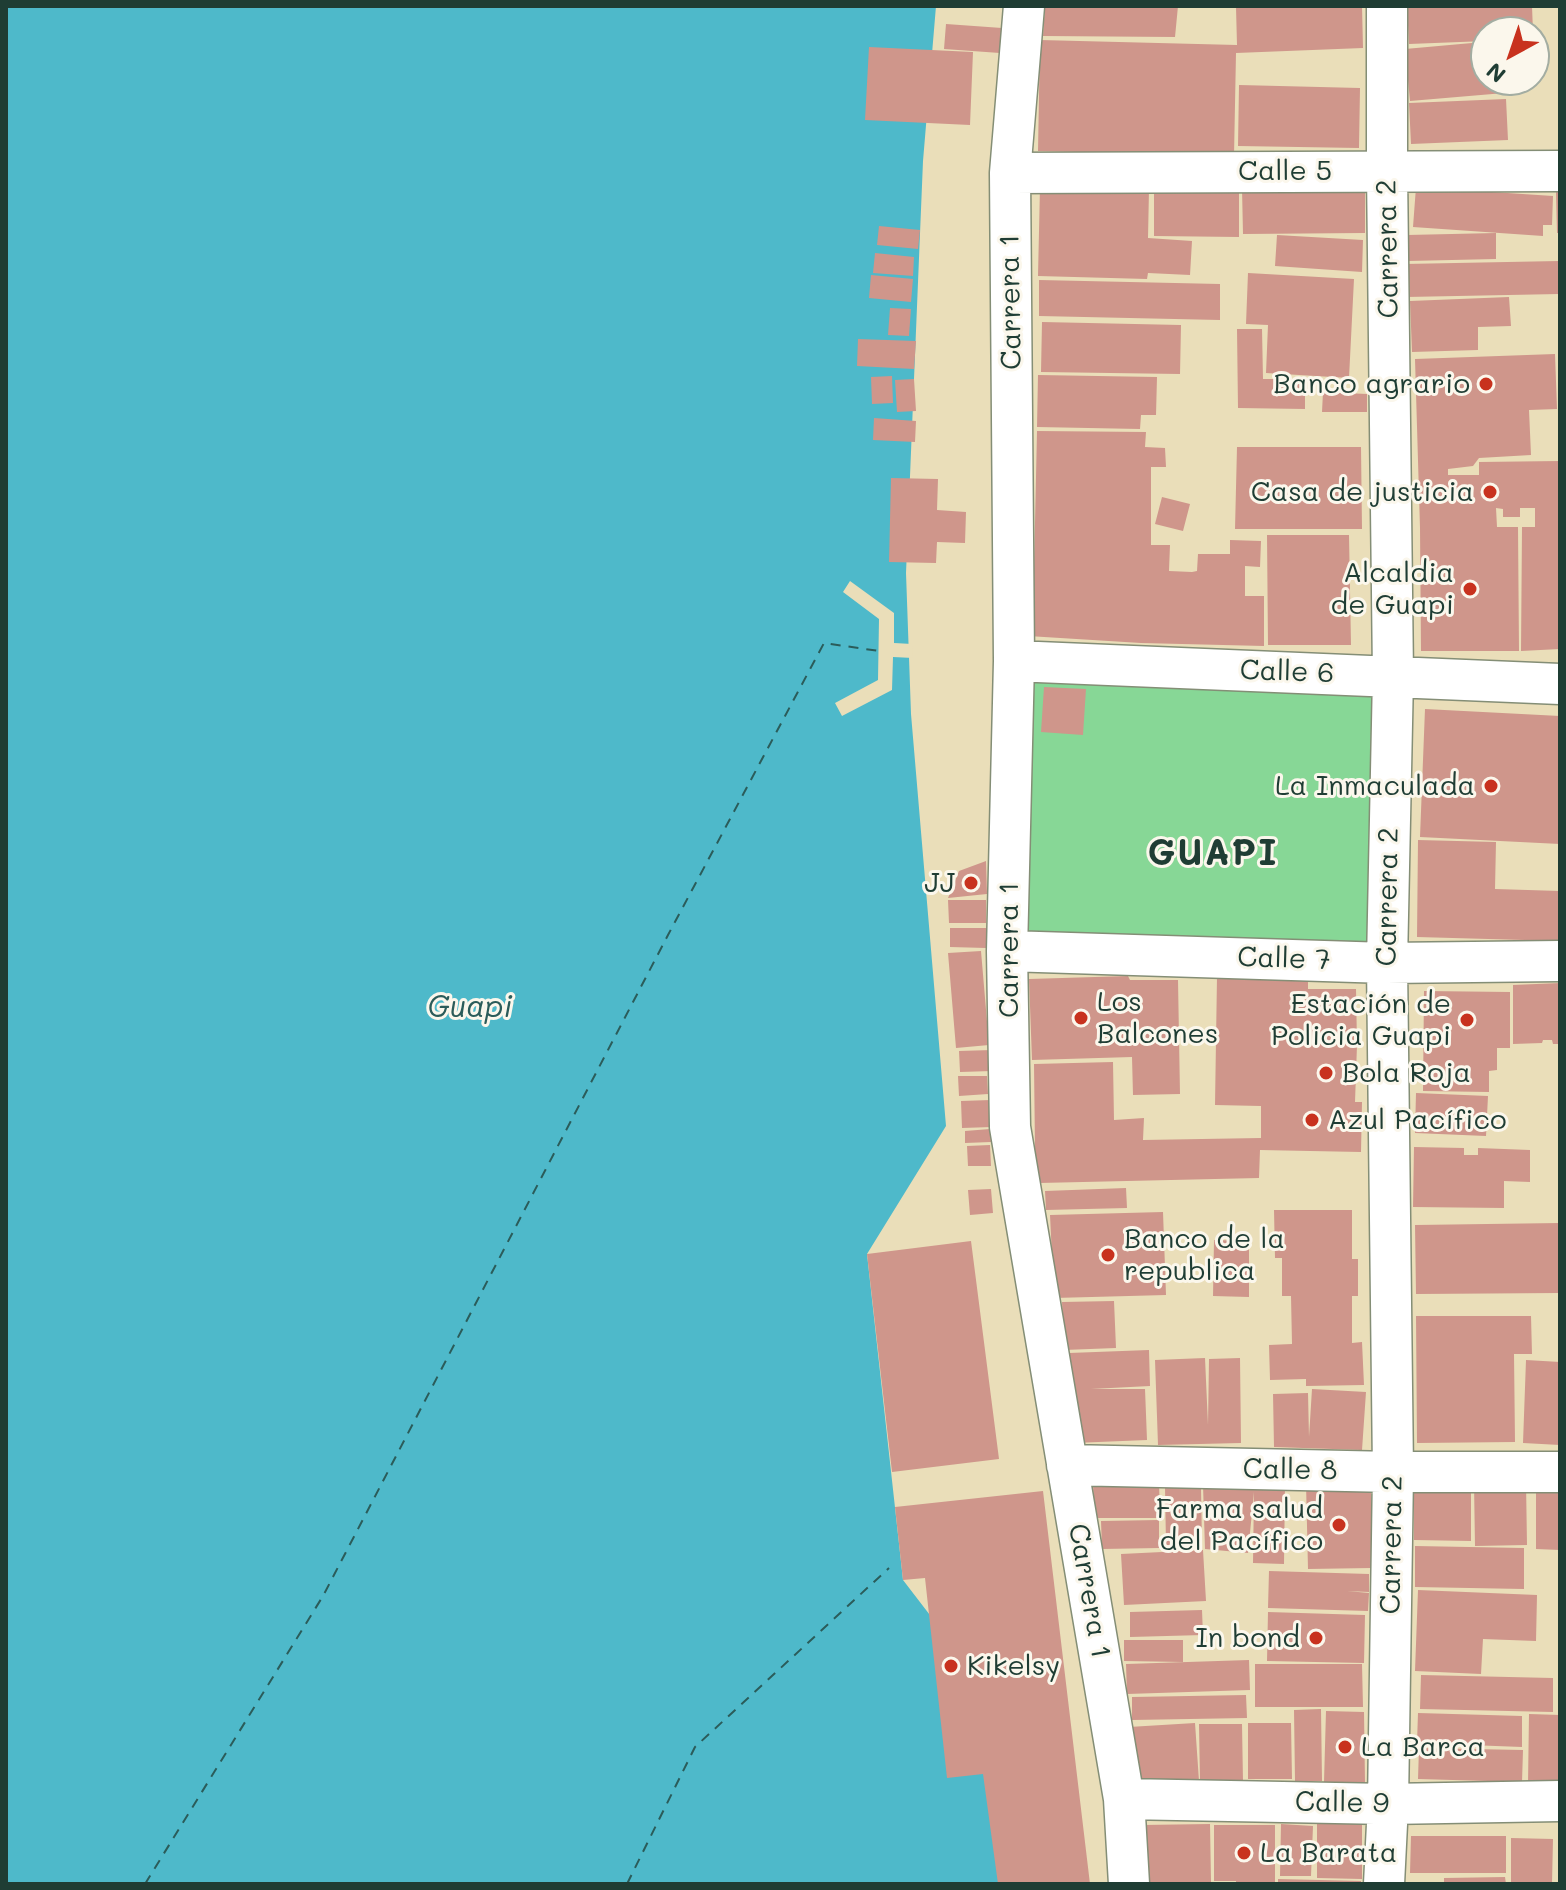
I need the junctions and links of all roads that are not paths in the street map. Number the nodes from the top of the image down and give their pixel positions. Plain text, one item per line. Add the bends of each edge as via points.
1 (1024, 6) edge
2 (1387, 6) edge
3 (1387, 171) junction
4 (1560, 171) edge
5 (1010, 173) junction
6 (1014, 661) junction
7 (1393, 676) junction
8 (1560, 684) edge
9 (1007, 951) junction
10 (1560, 961) edge
11 (1387, 963) junction
12 (1067, 1465) junction
13 (1393, 1472) junction
14 (1560, 1472) edge
15 (1124, 1799) junction
16 (1560, 1801) edge
17 (1388, 1804) junction
18 (1129, 1884) edge
19 (1384, 1884) edge

1 - 5 street, Carrera 1
2 - 3 street, Carrera 2
3 - 4 street, Calle 5
3 - 5 street, Calle 5
3 - 7 street, Carrera 2
5 - 6 street, Carrera 1
6 - 7 street, Calle 6
6 - 9 street, Carrera 1
7 - 8 street, Calle 6
7 - 11 street, Carrera 2
9 - 11 street, Calle 7
9 - 12 street, Carrera 1 via 1010,1127
10 - 11 street, Calle 7
11 - 13 street, Carrera 2
12 - 13 street, Calle 8
12 - 15 street, Carrera 1
13 - 14 street, Calle 8
13 - 17 street, Carrera 2
15 - 17 street, Calle 9
15 - 18 street, Carrera 1
16 - 17 street, Calle 9
17 - 19 street, Carrera 2

